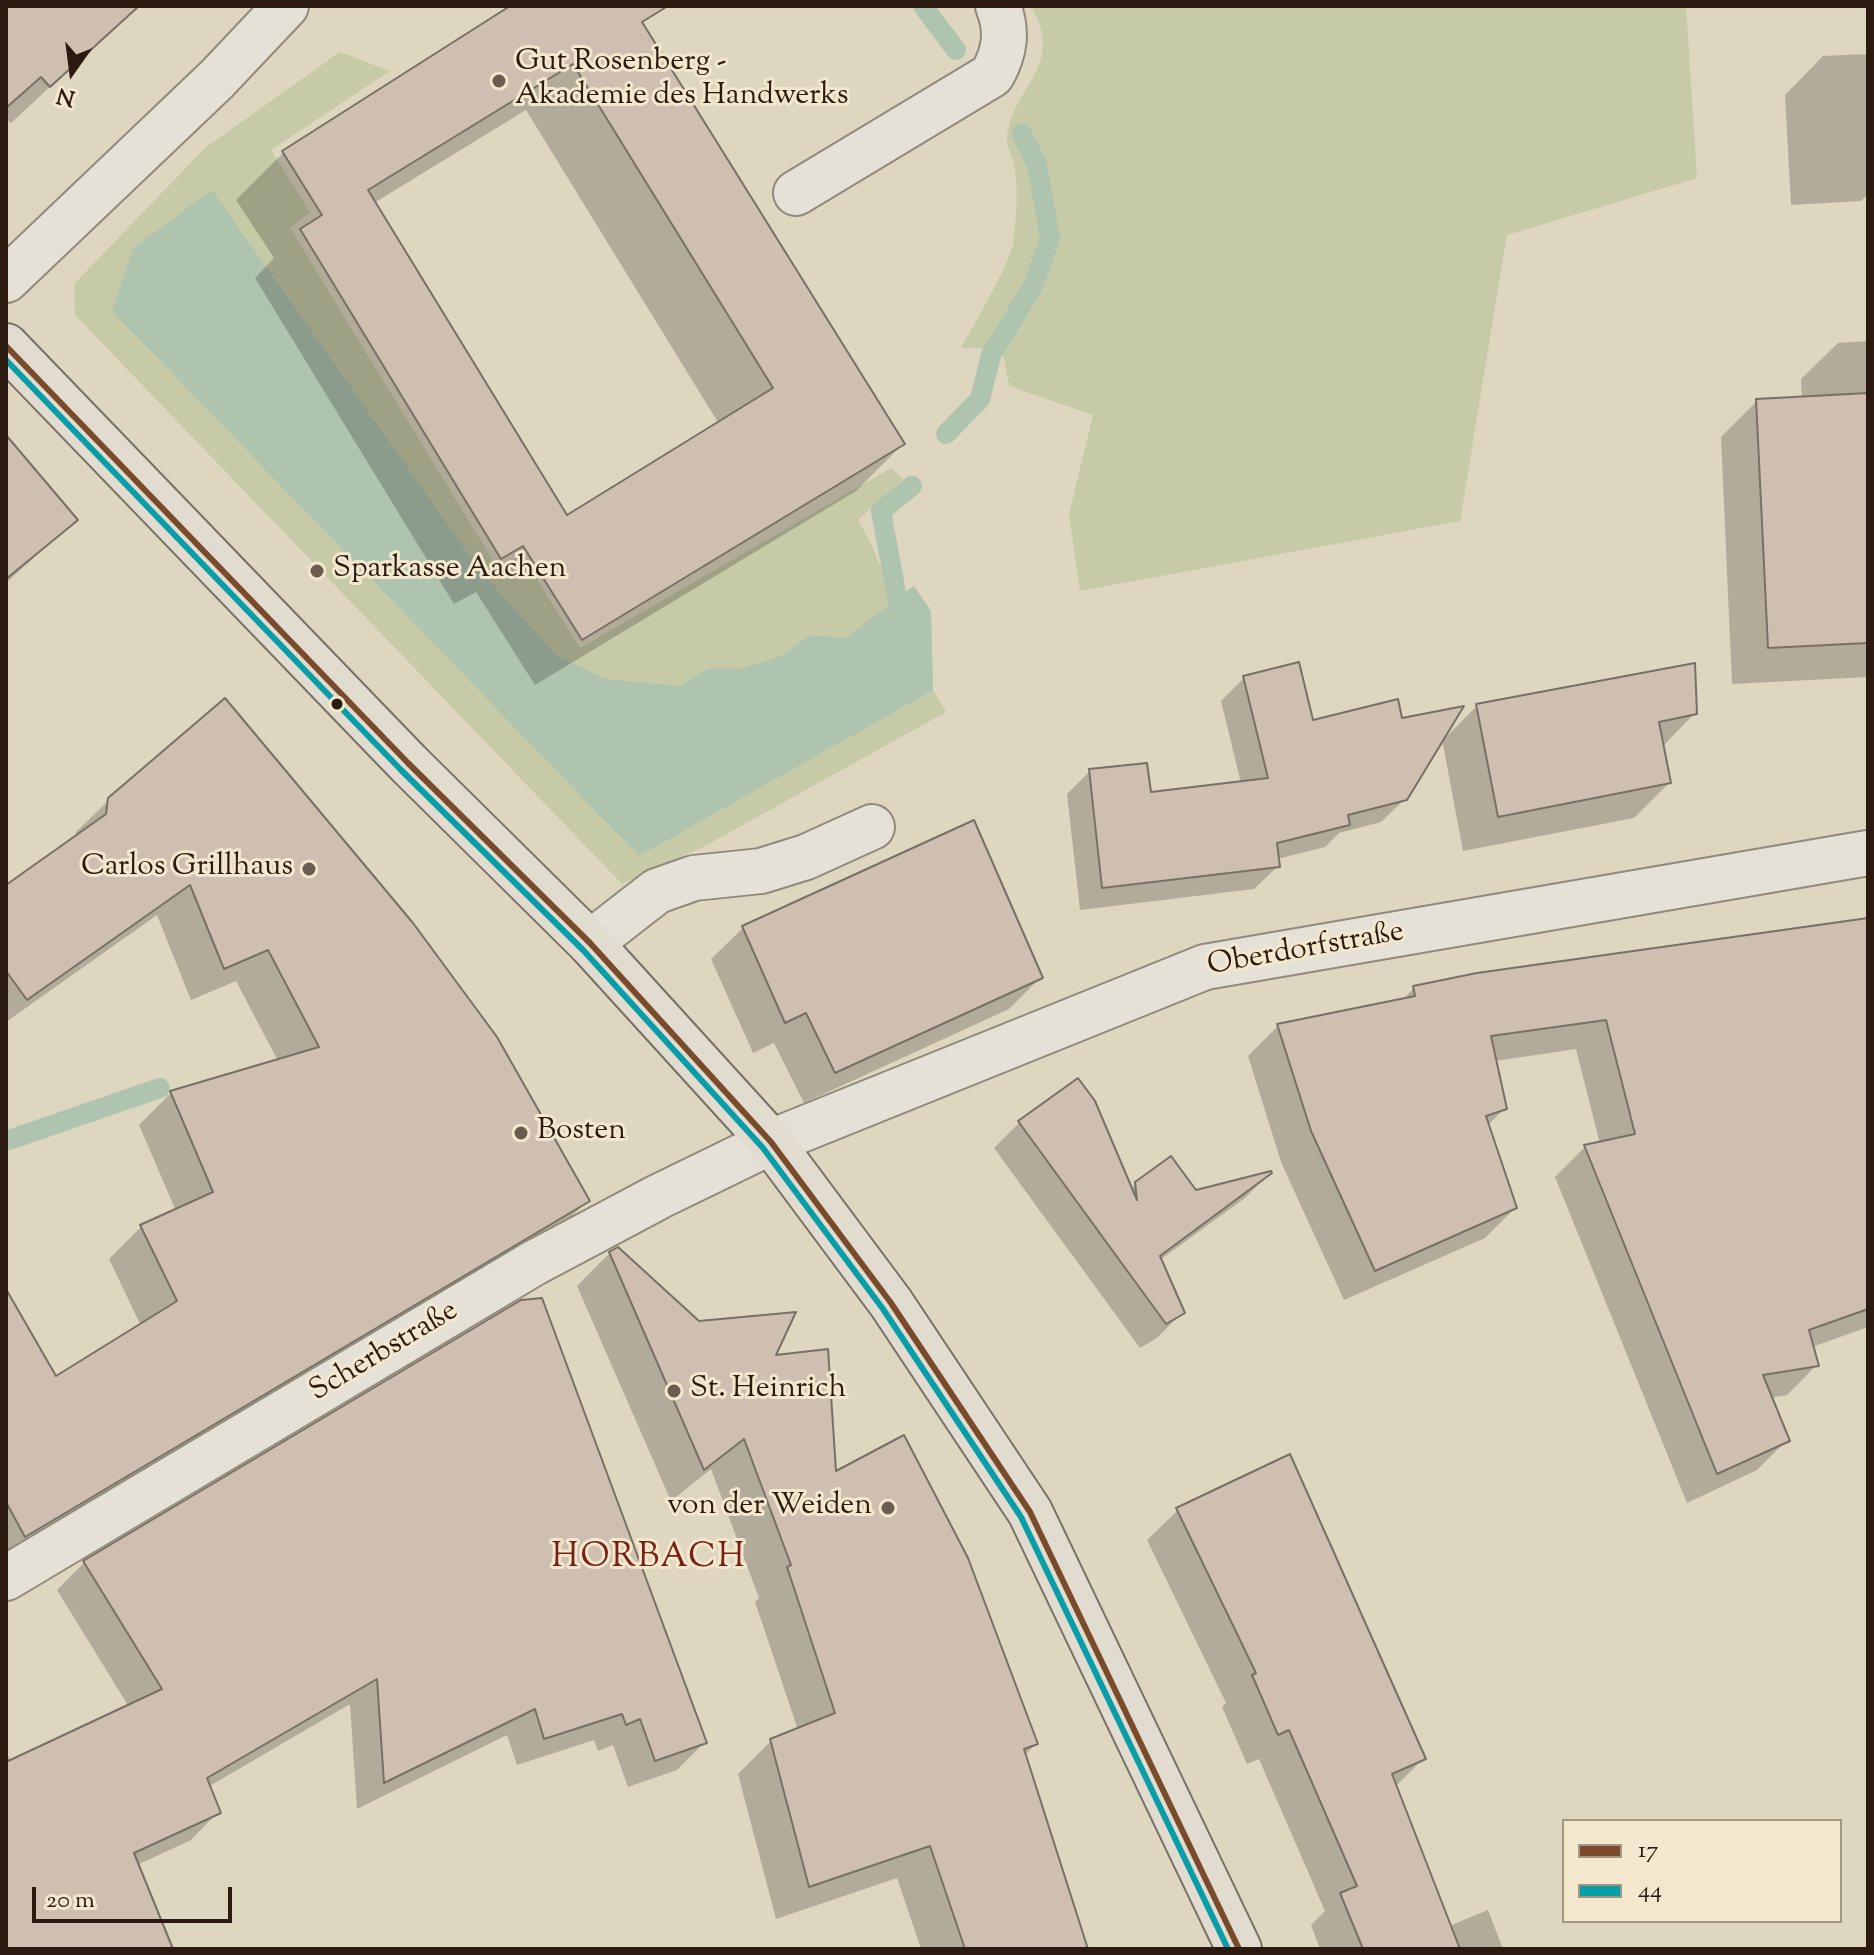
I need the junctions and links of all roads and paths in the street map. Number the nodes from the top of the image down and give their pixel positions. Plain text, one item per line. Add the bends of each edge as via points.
1 (286, 6) edge
2 (998, 6) edge
3 (796, 193) dead end
4 (6, 280) edge
5 (6, 346) edge
6 (872, 827) dead end
7 (1868, 853) edge
8 (590, 943) junction
9 (771, 1142) junction
10 (6, 1578) edge
11 (1239, 1949) edge

1 - 4 street
2 - 3 street via 1006,31 1002,57 992,75
5 - 8 main road via 408,763
6 - 8 street via 761,871 694,878 657,891
7 - 9 street, Oberdorfstraße via 1205,967
8 - 9 main road
9 - 10 street, Scherbstraße via 534,1263
9 - 11 main road via 891,1303 1030,1512

